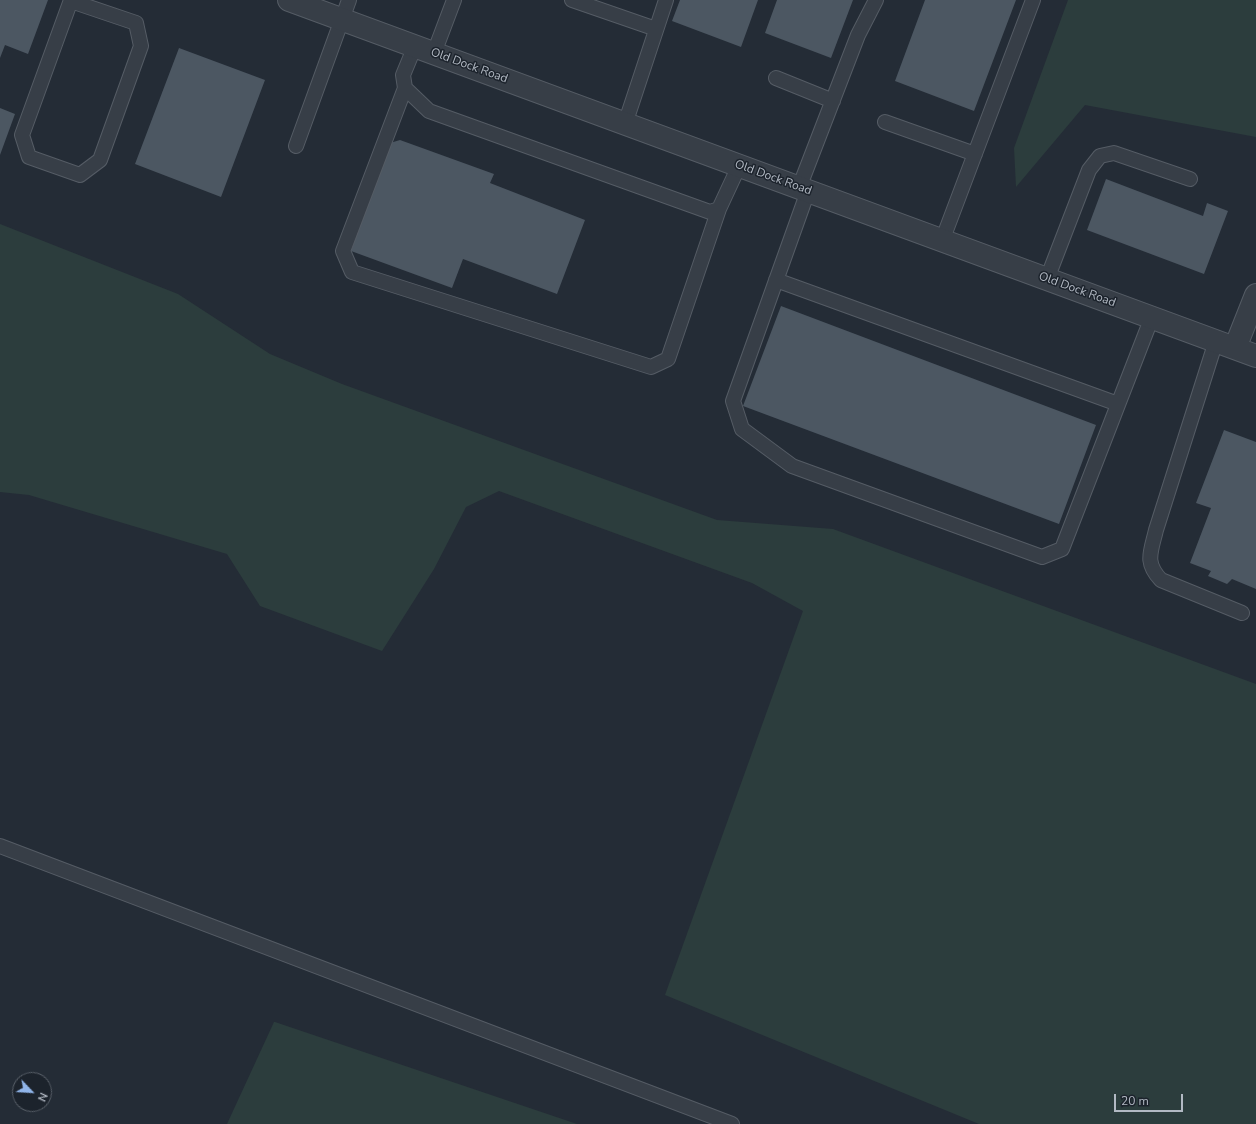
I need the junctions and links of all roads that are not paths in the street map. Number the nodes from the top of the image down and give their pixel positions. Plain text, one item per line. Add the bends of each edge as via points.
1 (289, 0) edge
2 (454, 0) edge
3 (572, 0) edge
4 (666, 0) edge
5 (876, 0) edge
6 (1033, 0) edge
7 (71, 1) edge
8 (346, 10) edge
9 (656, 29) junction
10 (424, 50) junction
11 (776, 78) dead end
12 (405, 88) junction
13 (833, 101) junction
14 (885, 122) dead end
15 (625, 124) junction
16 (296, 146) dead end
17 (975, 154) junction
18 (739, 166) junction
19 (1190, 179) dead end
20 (803, 189) junction
21 (719, 209) junction
22 (942, 241) junction
23 (1047, 279) junction
24 (776, 280) junction
25 (1256, 295) edge
26 (1152, 318) junction
27 (1225, 345) junction
28 (1256, 356) edge
29 (1118, 404) junction
30 (1242, 613) dead end
31 (0, 846) edge
32 (732, 1124) edge

1 - 8 street, Old Dock Road
2 - 10 lane
3 - 9 lane
4 - 9 lane
5 - 13 lane via 858,35
6 - 17 lane
7 - 7 lane via 22,135 29,157 80,175 100,160 141,46 136,23
8 - 10 street, Old Dock Road
8 - 16 lane
9 - 15 lane
10 - 12 lane via 403,75
10 - 15 street, Old Dock Road
11 - 13 lane
12 - 21 lane via 428,111 710,212
12 - 21 lane via 343,251 352,272 652,367 668,359
13 - 20 lane
14 - 17 lane
15 - 18 street, Old Dock Road
17 - 22 lane
18 - 20 street, Old Dock Road
18 - 21 lane
19 - 23 lane via 1114,153 1100,156 1089,170
20 - 22 street, Old Dock Road
20 - 24 lane
22 - 23 street, Old Dock Road
23 - 26 street, Old Dock Road
24 - 29 lane
24 - 29 lane via 733,401 742,429 792,466 1042,557 1062,549
25 - 27 street
26 - 27 street, Old Dock Road
26 - 29 lane
27 - 28 street, Old Dock Road
27 - 30 lane via 1156,530 1149,559 1153,572 1161,580
31 - 32 lane

